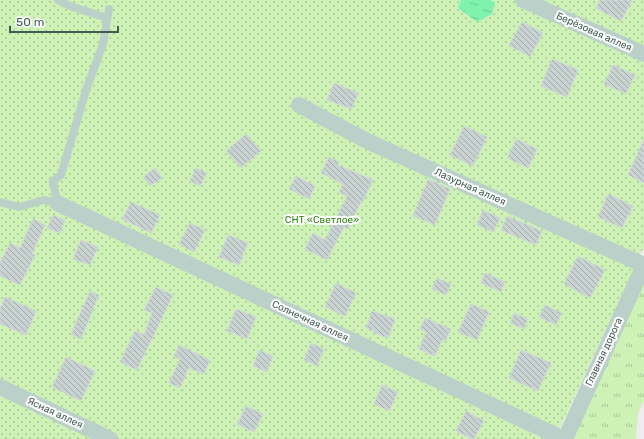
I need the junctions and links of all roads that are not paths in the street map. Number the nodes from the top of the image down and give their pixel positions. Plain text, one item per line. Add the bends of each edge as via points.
1 (58, 0) edge
2 (523, 0) edge
3 (109, 9) dead end
4 (107, 18) junction
5 (644, 54) edge
6 (299, 105) dead end
7 (0, 202) edge
8 (57, 203) junction
9 (644, 265) edge
10 (0, 387) edge
11 (110, 439) edge
12 (564, 439) edge

1 - 4 lane
2 - 5 street, Берёзовая аллея
3 - 4 lane
4 - 8 lane via 103,44 86,90 61,175 53,181
6 - 9 street, Лазурная аллея via 369,142
7 - 8 lane via 19,207 44,200
8 - 12 street, Солнечная аллея
9 - 12 street, Главная дорога
10 - 11 street, Ясная аллея

